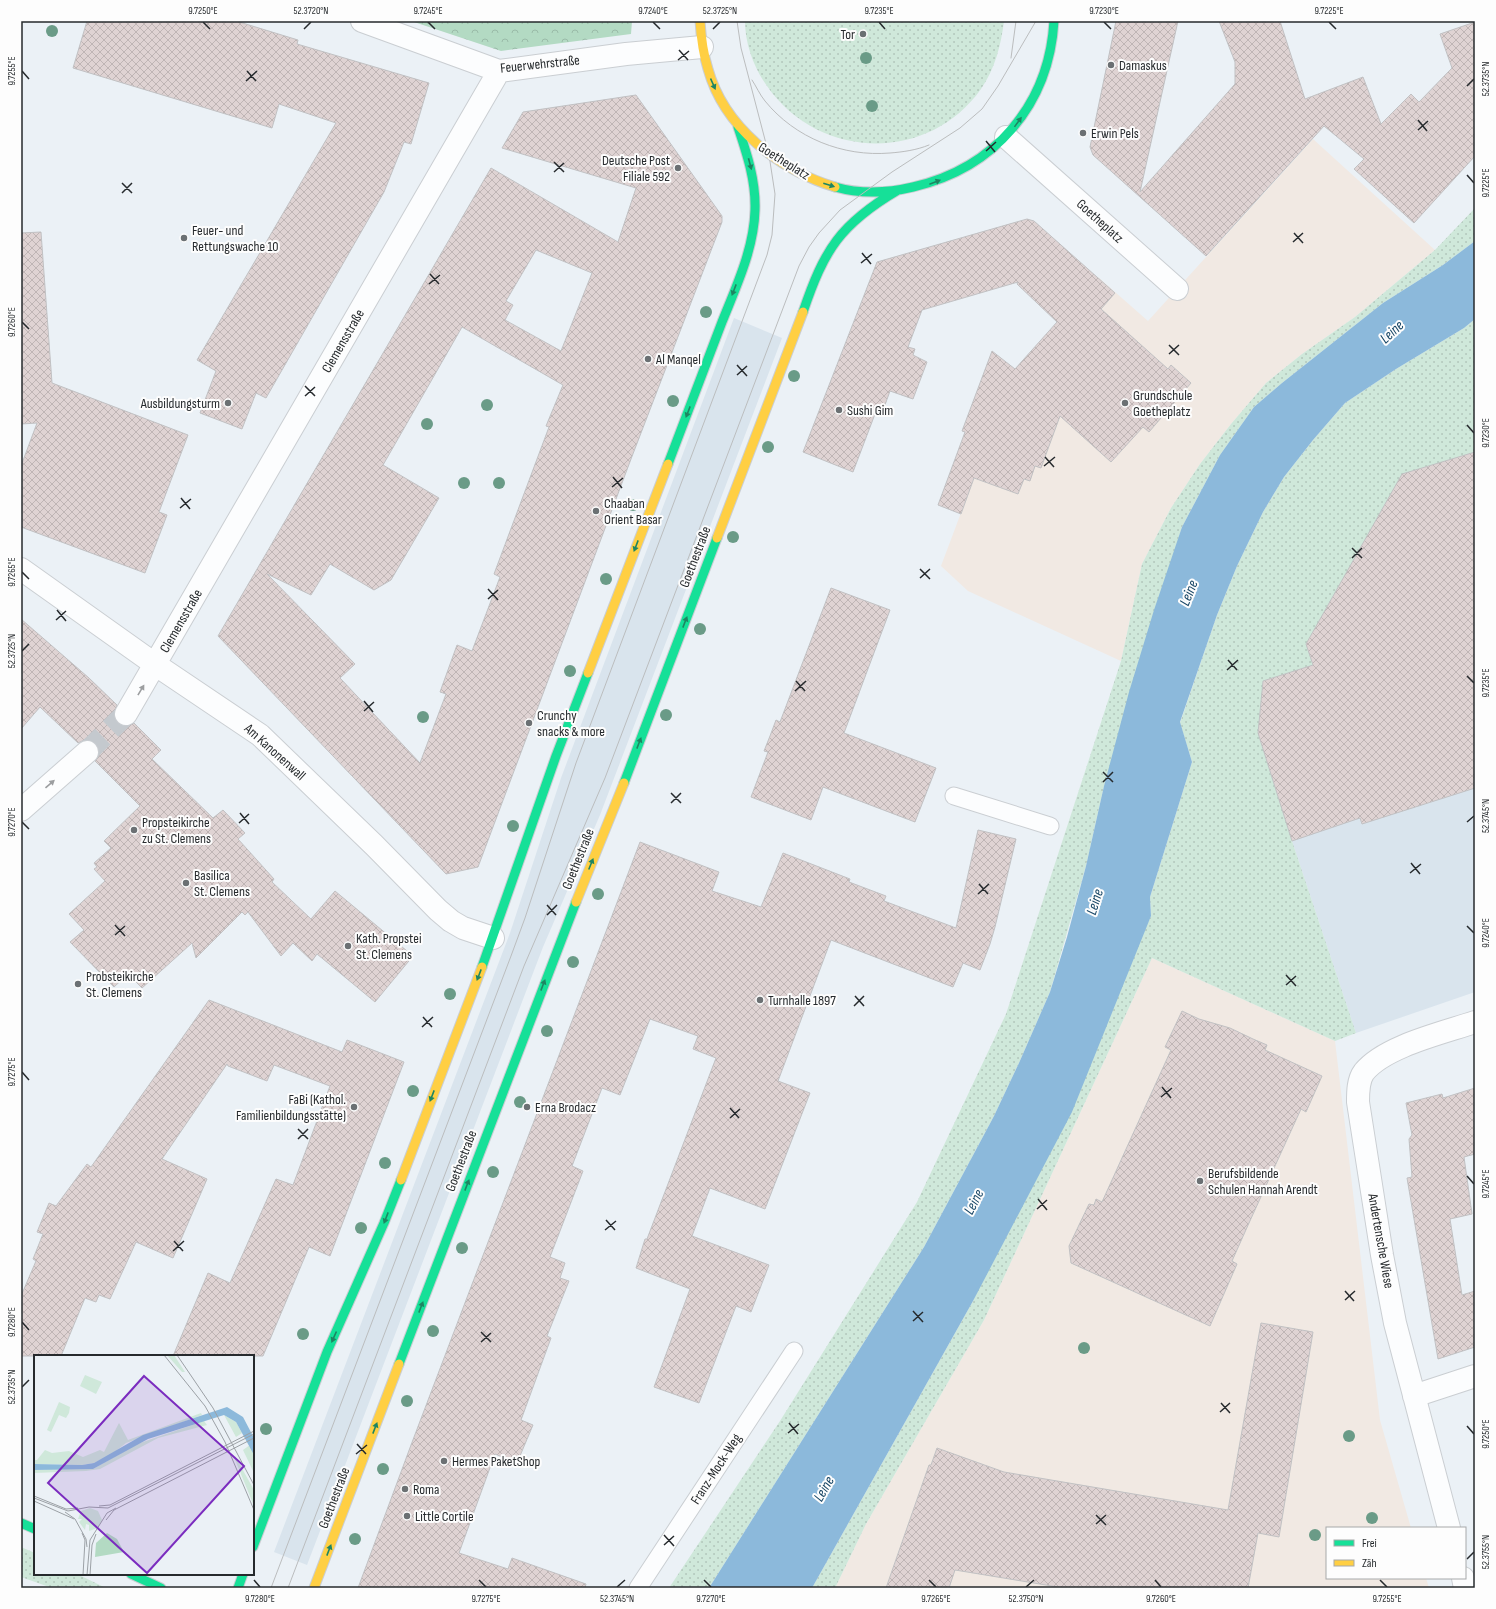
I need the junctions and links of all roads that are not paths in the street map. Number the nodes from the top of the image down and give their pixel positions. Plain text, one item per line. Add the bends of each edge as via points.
1 (362, 21) edge
2 (700, 21) edge
3 (1055, 23) edge
4 (702, 47) junction
5 (499, 71) junction
6 (738, 127) junction
7 (1006, 137) junction
8 (898, 190) junction
9 (1177, 289) dead end
10 (21, 569) edge
11 (156, 665) junction
12 (126, 714) tunnel mouth
13 (87, 752) tunnel mouth
14 (954, 796) dead end
15 (21, 810) edge
16 (1050, 826) dead end
17 (492, 938) junction
18 (1475, 1022) edge
19 (794, 1351) dead end
20 (1475, 1376) edge
21 (1414, 1396) junction
22 (21, 1523) edge
23 (1449, 1527) edge
24 (34, 1529) edge
25 (254, 1544) edge
26 (133, 1575) edge
27 (243, 1575) edge
28 (161, 1588) edge
29 (238, 1588) edge
30 (314, 1588) edge
31 (638, 1588) edge

1 - 5 street, Feuerwehrstraße
2 - 4 street, Goetheplatz
7 -> 3 street, Goetheplatz via 1026,112 1045,74
4 - 5 street, Feuerwehrstraße
4 -> 6 street, Goetheplatz via 712,82
5 - 11 street, Clemensstraße
6 -> 8 street, Goetheplatz via 769,155 796,172 817,181 848,190
6 -> 17 street via 752,172 755,206 754,223 742,272 556,756
8 -> 7 street, Goetheplatz via 928,184 969,166
7 - 9 street, Goetheplatz
30 -> 8 street, Goethestraße via 554,957 617,801 800,322 814,279 832,245 850,225 882,199
10 - 11 street, Am Kanonenwall
12 -> 11 street, Clemensstraße
11 - 17 street, Am Kanonenwall via 260,735 451,921
15 -> 13 street
14 - 16 lane
17 -> 25 street via 384,1223 327,1352
18 - 21 street, Andertensche Wiese via 1395,1049 1378,1059 1363,1073 1358,1087 1358,1102 1382,1255 1395,1323
19 - 31 lane, Franz-Mock-Weg
20 - 21 street
21 - 23 street, Andertensche Wiese
22 - 24 street
26 - 28 street
27 - 29 street

